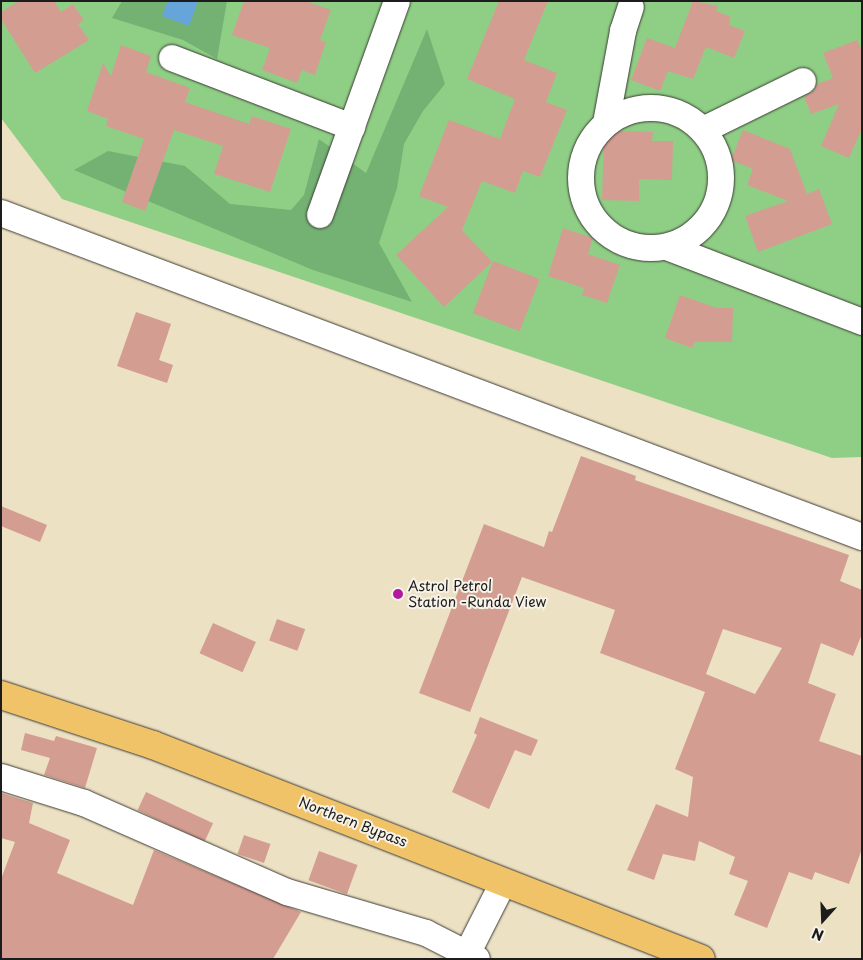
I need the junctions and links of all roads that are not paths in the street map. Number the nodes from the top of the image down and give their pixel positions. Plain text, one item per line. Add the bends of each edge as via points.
1 (397, 1) edge
2 (631, 7) dead end
3 (172, 58) dead end
4 (803, 82) dead end
5 (606, 123) junction
6 (352, 127) junction
7 (705, 129) junction
8 (1, 213) edge
9 (320, 215) dead end
10 (667, 247) junction
11 (862, 322) edge
12 (862, 538) edge
13 (1, 695) edge
14 (1, 776) edge
15 (503, 883) junction
16 (472, 955) edge
17 (701, 959) edge

1 - 6 street
2 - 5 street via 623,31
3 - 6 street
4 - 7 street
5 - 7 street via 634,109 666,108
5 - 10 street via 589,144 581,170 583,201 595,220 615,238 640,247
6 - 9 street
7 - 10 street via 716,146 723,177 716,208 696,233
8 - 12 street
10 - 11 street
13 - 15 main road, Northern Bypass via 153,746
14 - 16 street via 84,803 287,892 426,933
15 - 16 street
15 - 17 main road, Northern Bypass

